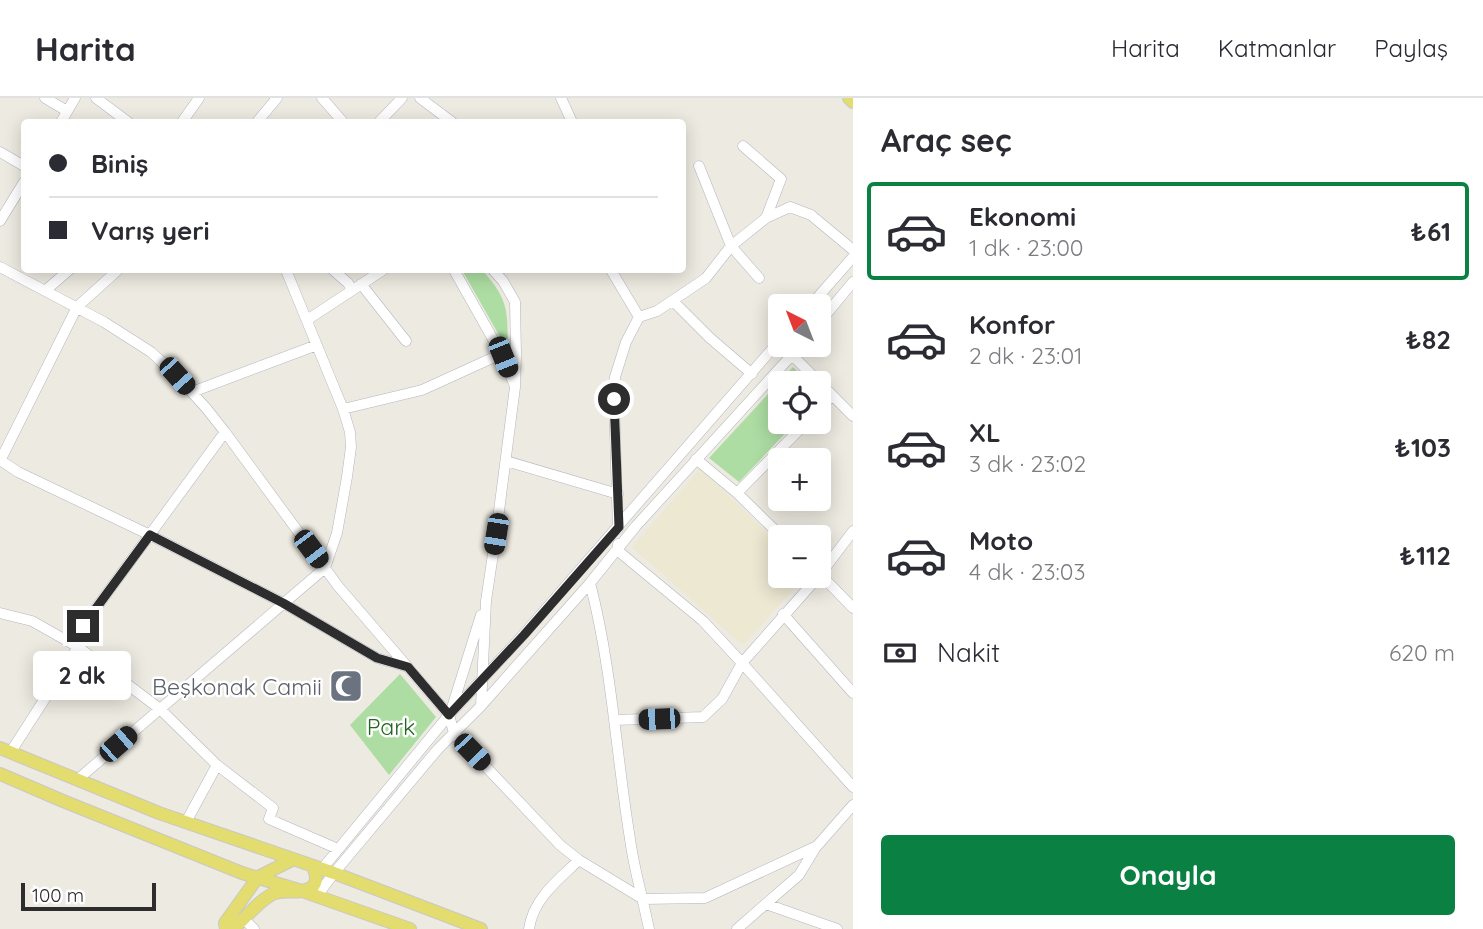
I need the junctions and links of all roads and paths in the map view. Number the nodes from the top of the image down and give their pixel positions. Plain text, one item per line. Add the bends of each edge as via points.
1 (45, 98) edge
2 (75, 98) edge
3 (96, 98) edge
4 (199, 98) edge
5 (277, 98) edge
6 (322, 98) edge
7 (402, 98) edge
8 (420, 98) edge
9 (561, 98) edge
10 (67, 111) junction
11 (63, 119) edge
12 (124, 119) edge
13 (184, 119) edge
14 (260, 119) edge
15 (339, 119) edge
16 (383, 119) edge
17 (448, 119) edge
18 (571, 119) edge
19 (743, 146) dead end
20 (0, 152) edge
21 (21, 164) edge
22 (699, 166) dead end
23 (21, 187) edge
24 (766, 218) junction
25 (0, 221) edge
26 (731, 246) junction
27 (853, 250) edge
28 (853, 257) edge
29 (0, 267) edge
30 (66, 273) edge
31 (115, 273) edge
32 (287, 273) edge
33 (336, 273) edge
34 (378, 273) edge
35 (456, 273) edge
36 (496, 273) edge
37 (613, 273) edge
38 (759, 278) dead end
39 (853, 282) edge
40 (357, 287) junction
41 (46, 290) junction
42 (821, 294) edge
43 (673, 301) junction
44 (77, 307) junction
45 (831, 309) edge
46 (639, 317) junction
47 (307, 320) junction
48 (405, 341) dead end
49 (317, 345) junction
50 (501, 354) junction
51 (768, 354) edge
52 (790, 357) edge
53 (794, 357) edge
54 (752, 373) junction
55 (515, 387) junction
56 (192, 392) junction
57 (832, 396) joint
58 (343, 410) junction
59 (853, 416) edge
60 (225, 432) junction
61 (795, 434) edge
62 (696, 459) junction
63 (0, 461) edge
64 (506, 461) junction
65 (737, 493) junction
66 (618, 494) junction
67 (770, 525) edge
68 (619, 527) junction
69 (853, 533) edge
70 (150, 535) junction
71 (617, 550) junction
72 (831, 560) edge
73 (325, 568) junction
74 (590, 583) junction
75 (831, 587) edge
76 (807, 588) edge
77 (486, 601) junction
78 (283, 603) junction
79 (853, 608) edge
80 (0, 613) edge
81 (783, 614) junction
82 (78, 647) junction
83 (742, 663) junction
84 (408, 667) junction
85 (482, 680) junction
86 (853, 693) edge
87 (481, 706) junction
88 (160, 709) junction
89 (449, 715) junction
90 (614, 720) junction
91 (454, 733) junction
92 (5, 751) edge
93 (217, 765) junction
94 (1, 775) edge
95 (77, 780) junction
96 (853, 787) edge
97 (853, 805) edge
98 (186, 822) junction
99 (817, 846) junction
100 (338, 849) junction
101 (292, 860) junction
102 (579, 860) junction
103 (323, 869) junction
104 (242, 873) junction
105 (258, 877) junction
106 (247, 891) junction
107 (302, 891) junction
108 (317, 896) junction
109 (643, 899) junction
110 (766, 904) junction
111 (249, 924) edge
112 (226, 929) edge
113 (233, 929) edge
114 (410, 929) edge
115 (481, 929) edge
116 (529, 929) edge
117 (649, 929) edge
118 (737, 929) edge
119 (837, 929) edge

1 - 10 street
2 - 10 street
3 - 12 street
4 - 13 street
5 - 14 street
6 - 15 street
7 - 16 street
8 - 17 street
9 - 18 street
10 - 11 street
19 - 24 street via 781,179
20 - 21 street
22 - 26 street
23 - 25 street
24 - 26 street
24 - 27 street via 790,207 811,215
26 - 38 street
26 - 43 street via 706,278
28 - 42 street
29 - 41 street
30 - 41 street
31 - 44 street
32 - 47 street
33 - 40 street
34 - 40 street
35 - 50 street
36 - 55 street via 514,302
37 - 46 street
39 - 45 street
40 - 47 street
40 - 48 street
41 - 44 street
43 - 46 street
43 - 54 street
44 - 56 street via 150,352
44 - 63 street
46 - 66 street via 615,377
47 - 49 street
49 - 56 street
49 - 58 street
50 - 55 street
50 - 58 street via 422,390
51 - 54 street
52 - 62 street
53 - 57 street
54 - 68 street
55 - 64 street
56 - 60 street
57 - 59 street
58 - 73 street via 351,447 337,533
60 - 70 street
60 - 73 street
61 - 65 street
62 - 65 street
62 - 71 street
63 - 70 street
64 - 66 street
64 - 77 street
65 - 67 street
66 - 68 street
68 - 71 street
68 - 85 street
69 - 72 street
70 - 78 street
70 - 82 street via 83,626
71 - 74 street
71 - 83 street via 703,621
73 - 78 street
73 - 84 street
74 - 87 street
74 - 90 street
75 - 79 street
76 - 81 street
77 - 85 street
77 - 89 street
78 - 84 street via 377,658
78 - 88 street
80 - 82 street via 32,621
81 - 83 street
81 - 86 street
82 - 88 street
82 - 92 street
83 - 90 street via 722,699 703,717
83 - 96 street
84 - 89 street
85 - 87 street
85 - 89 street
87 - 91 street
88 - 93 street
88 - 95 street
89 - 91 street
89 - 100 street
90 - 109 street via 630,841
91 - 102 street
91 - 103 street
92 - 95 main road
93 - 98 street
93 - 100 street via 273,808 269,819
94 - 104 main road
95 - 98 main road
97 - 99 street
98 - 101 main road
99 - 109 street via 705,898
99 - 110 street via 799,875
100 - 103 street
101 - 103 main road
101 - 105 main road
102 - 109 street
102 - 116 street via 539,900
103 - 107 main road via 312,887
103 - 108 street
103 - 115 main road
104 - 105 main road
104 - 106 main road
105 - 106 main road
105 - 107 main road
106 - 112 main road via 225,923
107 - 108 main road
107 - 111 main road via 275,893 264,900
108 - 114 main road
109 - 117 street
110 - 118 street
110 - 119 street
111 - 113 main road

